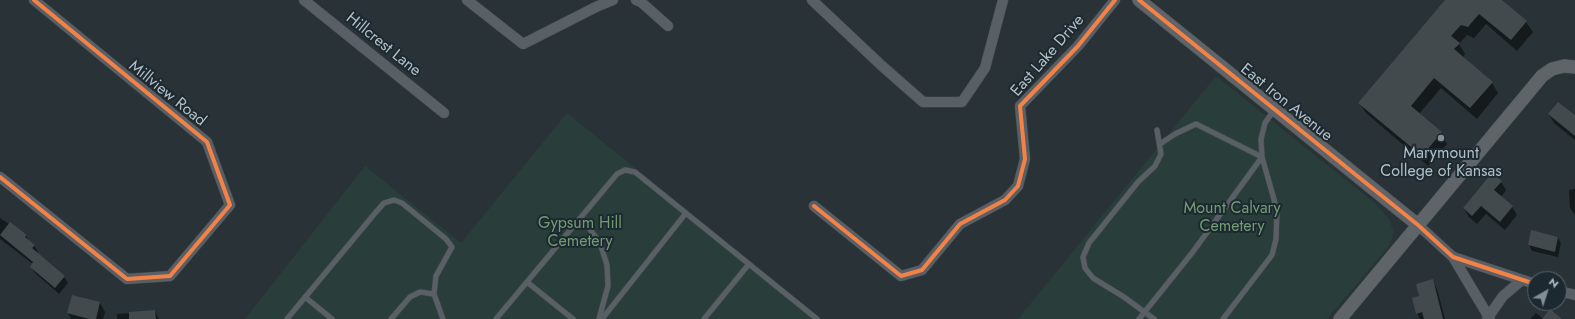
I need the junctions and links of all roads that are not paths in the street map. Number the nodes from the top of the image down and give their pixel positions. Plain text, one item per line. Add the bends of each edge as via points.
1 (34, 0) edge
2 (304, 0) edge
3 (467, 0) edge
4 (613, 0) edge
5 (636, 0) edge
6 (812, 0) edge
7 (1003, 0) edge
8 (1115, 0) edge
9 (1139, 0) edge
10 (668, 26) dead end
11 (1570, 67) edge
12 (1275, 109) junction
13 (444, 114) dead end
14 (1157, 130) dead end
15 (1160, 144) junction
16 (1262, 157) junction
17 (0, 177) edge
18 (814, 206) dead end
19 (686, 213) junction
20 (580, 219) junction
21 (1418, 224) junction
22 (1452, 257) junction
23 (749, 264) junction
24 (1522, 280) junction
25 (527, 282) junction
26 (1527, 282) edge
27 (434, 294) junction
28 (305, 297) junction
29 (1145, 312) junction
30 (813, 318) edge
31 (1488, 318) edge
32 (287, 319) edge
33 (332, 319) edge
34 (391, 319) edge
35 (443, 319) edge
36 (496, 319) edge
37 (573, 319) edge
38 (600, 319) edge
39 (704, 319) edge
40 (1139, 319) edge
41 (1154, 319) edge
42 (1224, 319) edge
43 (1340, 319) edge

1 - 17 street, Millview Road via 207,142 230,205 170,276 127,279
2 - 13 street, Hillcrest Lane
3 - 4 street via 523,44
5 - 10 street
6 - 7 street via 923,102 962,102 985,68
8 - 18 street, East Lake Drive via 1078,46 1020,106 1025,159 1018,186 1005,200 960,224 922,270 901,276
9 - 12 street, East Iron Avenue
11 - 21 street via 1552,69 1542,76
12 - 16 lane via 1265,123 1261,138
12 - 21 street, East Iron Avenue
14 - 15 lane
15 - 16 lane via 1196,124
15 - 29 lane via 1161,154 1156,166 1138,182 1089,244 1083,257 1085,268 1093,278
16 - 29 lane
16 - 42 lane via 1277,210 1276,239 1272,255
19 - 20 lane via 635,172 625,170 617,174
19 - 23 lane
19 - 38 lane
20 - 25 lane
20 - 38 lane via 600,243 607,265 608,286
21 - 22 street
21 - 43 street
22 - 24 street
22 - 31 street
23 - 30 lane
23 - 39 lane
24 - 26 street
24 - 31 street via 1502,296
25 - 36 lane
25 - 37 lane
27 - 28 lane via 436,276 452,247 446,239 402,203 394,200 384,203
27 - 34 lane via 420,292 410,297
27 - 35 lane
28 - 32 lane
28 - 33 lane
29 - 40 lane
29 - 41 lane

